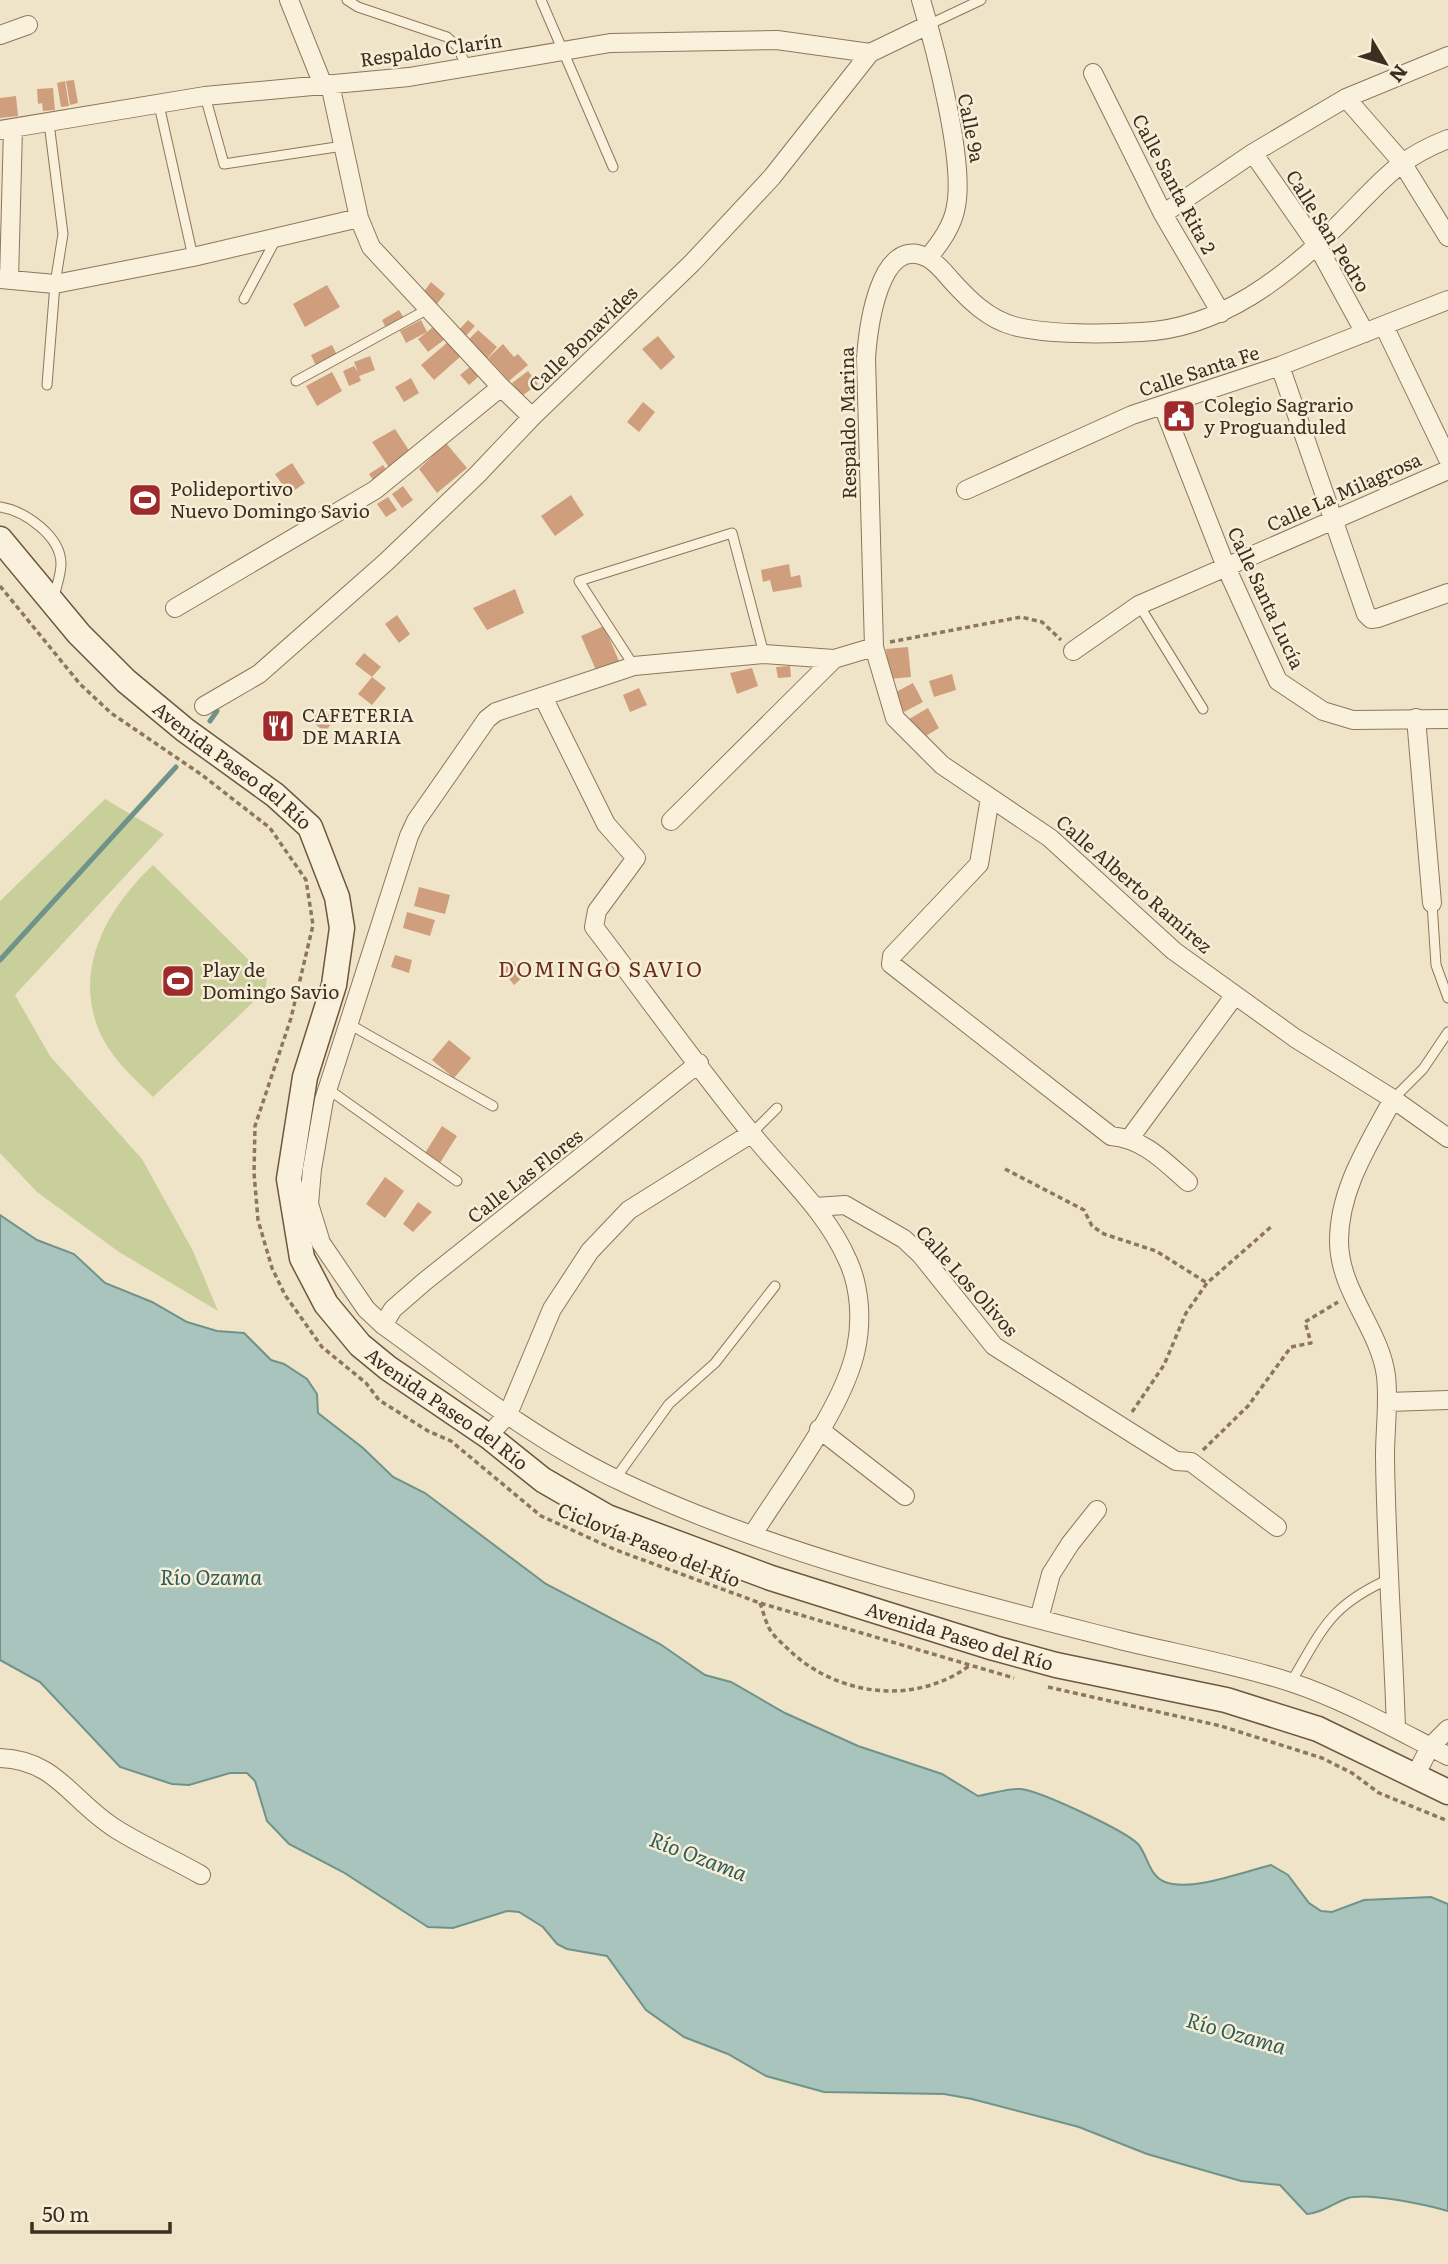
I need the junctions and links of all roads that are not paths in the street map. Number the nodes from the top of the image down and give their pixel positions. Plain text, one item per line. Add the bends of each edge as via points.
1 (289, 0) edge
2 (347, 0) edge
3 (541, 0) edge
4 (921, 0) edge
5 (981, 0) edge
6 (28, 25) dead end
7 (928, 25) junction
8 (0, 35) edge
9 (561, 51) junction
10 (870, 53) junction
11 (1448, 56) edge
12 (467, 67) junction
13 (1093, 73) dead end
14 (326, 84) junction
15 (205, 96) junction
16 (1346, 98) junction
17 (159, 105) junction
18 (49, 123) junction
19 (6, 129) edge
20 (1448, 139) edge
21 (343, 146) junction
22 (1253, 153) junction
23 (1401, 161) junction
24 (613, 167) dead end
25 (1163, 214) junction
26 (359, 218) junction
27 (277, 237) junction
28 (1448, 237) edge
29 (1317, 245) junction
30 (193, 257) junction
31 (929, 258) junction
32 (5, 280) edge
33 (55, 285) junction
34 (244, 299) dead end
35 (1448, 300) edge
36 (428, 309) junction
37 (1221, 313) junction
38 (1384, 326) junction
39 (1365, 333) junction
40 (1280, 366) junction
41 (296, 381) dead end
42 (47, 385) dead end
43 (501, 387) junction
44 (1163, 406) junction
45 (532, 417) junction
46 (1448, 460) edge
47 (1448, 470) edge
48 (966, 489) dead end
49 (0, 507) edge
50 (1333, 519) junction
51 (0, 539) edge
52 (1226, 567) junction
53 (1448, 593) edge
54 (52, 602) junction
55 (1139, 605) junction
56 (175, 608) dead end
57 (874, 648) junction
58 (1073, 651) road end
59 (764, 654) junction
60 (834, 659) junction
61 (635, 666) junction
62 (543, 697) junction
63 (204, 706) dead end
64 (1203, 709) dead end
65 (1416, 718) junction
66 (1448, 719) edge
67 (990, 798) junction
68 (671, 821) dead end
69 (1432, 903) joint
70 (1235, 995) junction
71 (1448, 998) edge
72 (349, 1024) junction
73 (1448, 1032) edge
74 (699, 1063) junction
75 (328, 1089) junction
76 (1393, 1099) junction
77 (493, 1106) dead end
78 (776, 1108) dead end
79 (752, 1133) junction
80 (1130, 1138) junction
81 (1448, 1138) edge
82 (457, 1181) dead end
83 (1188, 1182) dead end
84 (815, 1208) junction
85 (775, 1286) dead end
86 (383, 1325) junction
87 (1448, 1400) edge
88 (1388, 1402) junction
89 (508, 1414) junction
90 (819, 1429) junction
91 (488, 1436) junction
92 (615, 1479) junction
93 (905, 1496) dead end
94 (1097, 1510) dead end
95 (1277, 1527) dead end
96 (753, 1534) junction
97 (1392, 1578) junction
98 (1039, 1619) junction
99 (1291, 1682) junction
100 (1396, 1728) junction
101 (1448, 1729) edge
102 (1430, 1747) junction
103 (1448, 1756) edge
104 (0, 1758) edge
105 (1415, 1776) junction
106 (1448, 1792) edge
107 (201, 1875) dead end

1 - 14 street
2 - 12 lane via 447,37
3 - 9 lane
4 - 7 street, Calle 9a
5 - 7 lane, Calle Bonavides
6 - 8 street
7 - 10 street, Calle Bonavides
7 - 31 street, Calle 9a via 959,170 956,208
9 - 10 street, Respaldo Clarín via 610,43 777,40
9 - 12 street, Respaldo Clarín
9 - 24 lane
10 - 45 street, Calle Bonavides via 772,177 692,263
11 - 16 street
12 - 14 street, Respaldo Clarín
13 - 25 street, Calle Santa Rita 2
14 - 15 street, Respaldo Clarín
14 - 21 street
15 - 17 street, Respaldo Clarín
15 - 21 lane via 224,164
16 - 22 street
16 - 23 street
17 - 18 street, Respaldo Clarín
17 - 30 lane
18 - 19 street, Respaldo Clarín
18 - 33 lane via 63,234
19 - 32 street
20 - 23 street
21 - 26 street
22 - 25 street
22 - 29 street, Calle San Pedro
23 - 28 street
23 - 29 street
25 - 37 street, Calle Santa Rita 2
26 - 27 street
26 - 36 street via 371,247
27 - 30 street
27 - 34 lane
29 - 37 street
29 - 39 street, Calle San Pedro
30 - 33 street
31 - 37 street via 971,302 1014,326 1143,332 1200,322
31 - 57 street, Respaldo Marina via 915,254 891,266 880,282 868,323
32 - 33 street
33 - 42 lane
35 - 38 street, Calle Santa Fe
36 - 41 lane
36 - 43 street
38 - 39 street, Calle Santa Fe
38 - 46 street
39 - 40 street, Calle Santa Fe
40 - 44 street, Calle Santa Fe
40 - 50 street
43 - 45 street
43 - 56 street via 375,490
44 - 48 street, Calle Santa Fe via 1132,415
44 - 52 street, Calle Santa Lucía
45 - 63 street, Calle Bonavides via 386,562 259,674
47 - 50 street, Calle La Milagrosa
49 - 54 lane via 28,517 58,550 61,565
50 - 52 street, Calle La Milagrosa
50 - 53 street via 1371,619
51 - 54 street, Avenida Paseo del Río
52 - 55 street, Calle La Milagrosa
52 - 65 street, Calle Santa Lucía via 1278,681 1298,697 1353,720
54 - 91 street, Avenida Paseo del Río via 126,681 310,827 337,897 342,928 334,985 305,1077 289,1179 302,1258 326,1304 360,1345
55 - 58 street, Calle La Milagrosa
55 - 64 lane
57 - 60 street
57 - 67 street, Calle Alberto Ramírez via 895,718 942,765
59 - 60 street, Avenida Paseo del Río
59 - 61 street, Avenida Paseo del Río
59 - 61 lane via 732,533 579,581
60 - 68 street
61 - 62 street, Avenida Paseo del Río
62 - 72 street, Avenida Paseo del Río via 487,719 416,821
62 - 74 street via 606,824 636,858 597,911 594,927
65 - 66 street, Calle Santa Lucía
65 - 69 street
67 - 70 street, Calle Alberto Ramírez via 1051,838 1174,951
67 - 80 street via 979,864 892,956 891,964 1111,1136
69 - 71 lane via 1436,965
70 - 76 street, Calle Alberto Ramírez
70 - 80 street
72 - 75 street, Avenida Paseo del Río
72 - 77 lane
73 - 76 lane via 1423,1069
74 - 79 street
74 - 86 street, Calle Las Flores via 424,1282 393,1309
75 - 82 lane
75 - 86 street, Avenida Paseo del Río via 309,1204 321,1243 366,1309
76 - 81 street, Calle Alberto Ramírez
76 - 88 street via 1351,1181 1341,1210 1339,1245 1351,1294 1380,1351
78 - 79 lane
79 - 84 street
79 - 89 street via 629,1210 590,1251 552,1309
80 - 83 street via 1152,1150
84 - 90 street via 848,1259 859,1301 856,1348 847,1380
84 - 95 street, Calle Los Olivos via 845,1205 904,1239 994,1346 1176,1461 1191,1462
85 - 92 lane via 715,1363 669,1404
86 - 89 street, Avenida Paseo del Río
87 - 88 street
88 - 97 street via 1385,1455
89 - 91 street
89 - 92 street, Avenida Paseo del Río
90 - 93 street
90 - 96 street
91 - 105 street, Avenida Paseo del Río via 543,1480 607,1517 675,1543 994,1648 1239,1704 1318,1729
92 - 96 street, Avenida Paseo del Río
94 - 98 street via 1055,1567
96 - 98 street, Avenida Paseo del Río
97 - 99 lane via 1342,1605
97 - 100 street
98 - 99 street, Avenida Paseo del Río
99 - 100 street, Avenida Paseo del Río
100 - 102 street, Avenida Paseo del Río
101 - 102 street
102 - 103 street, Avenida Paseo del Río
102 - 105 street
104 - 107 street via 25,1759 52,1773 92,1812
105 - 106 street, Avenida Paseo del Río

